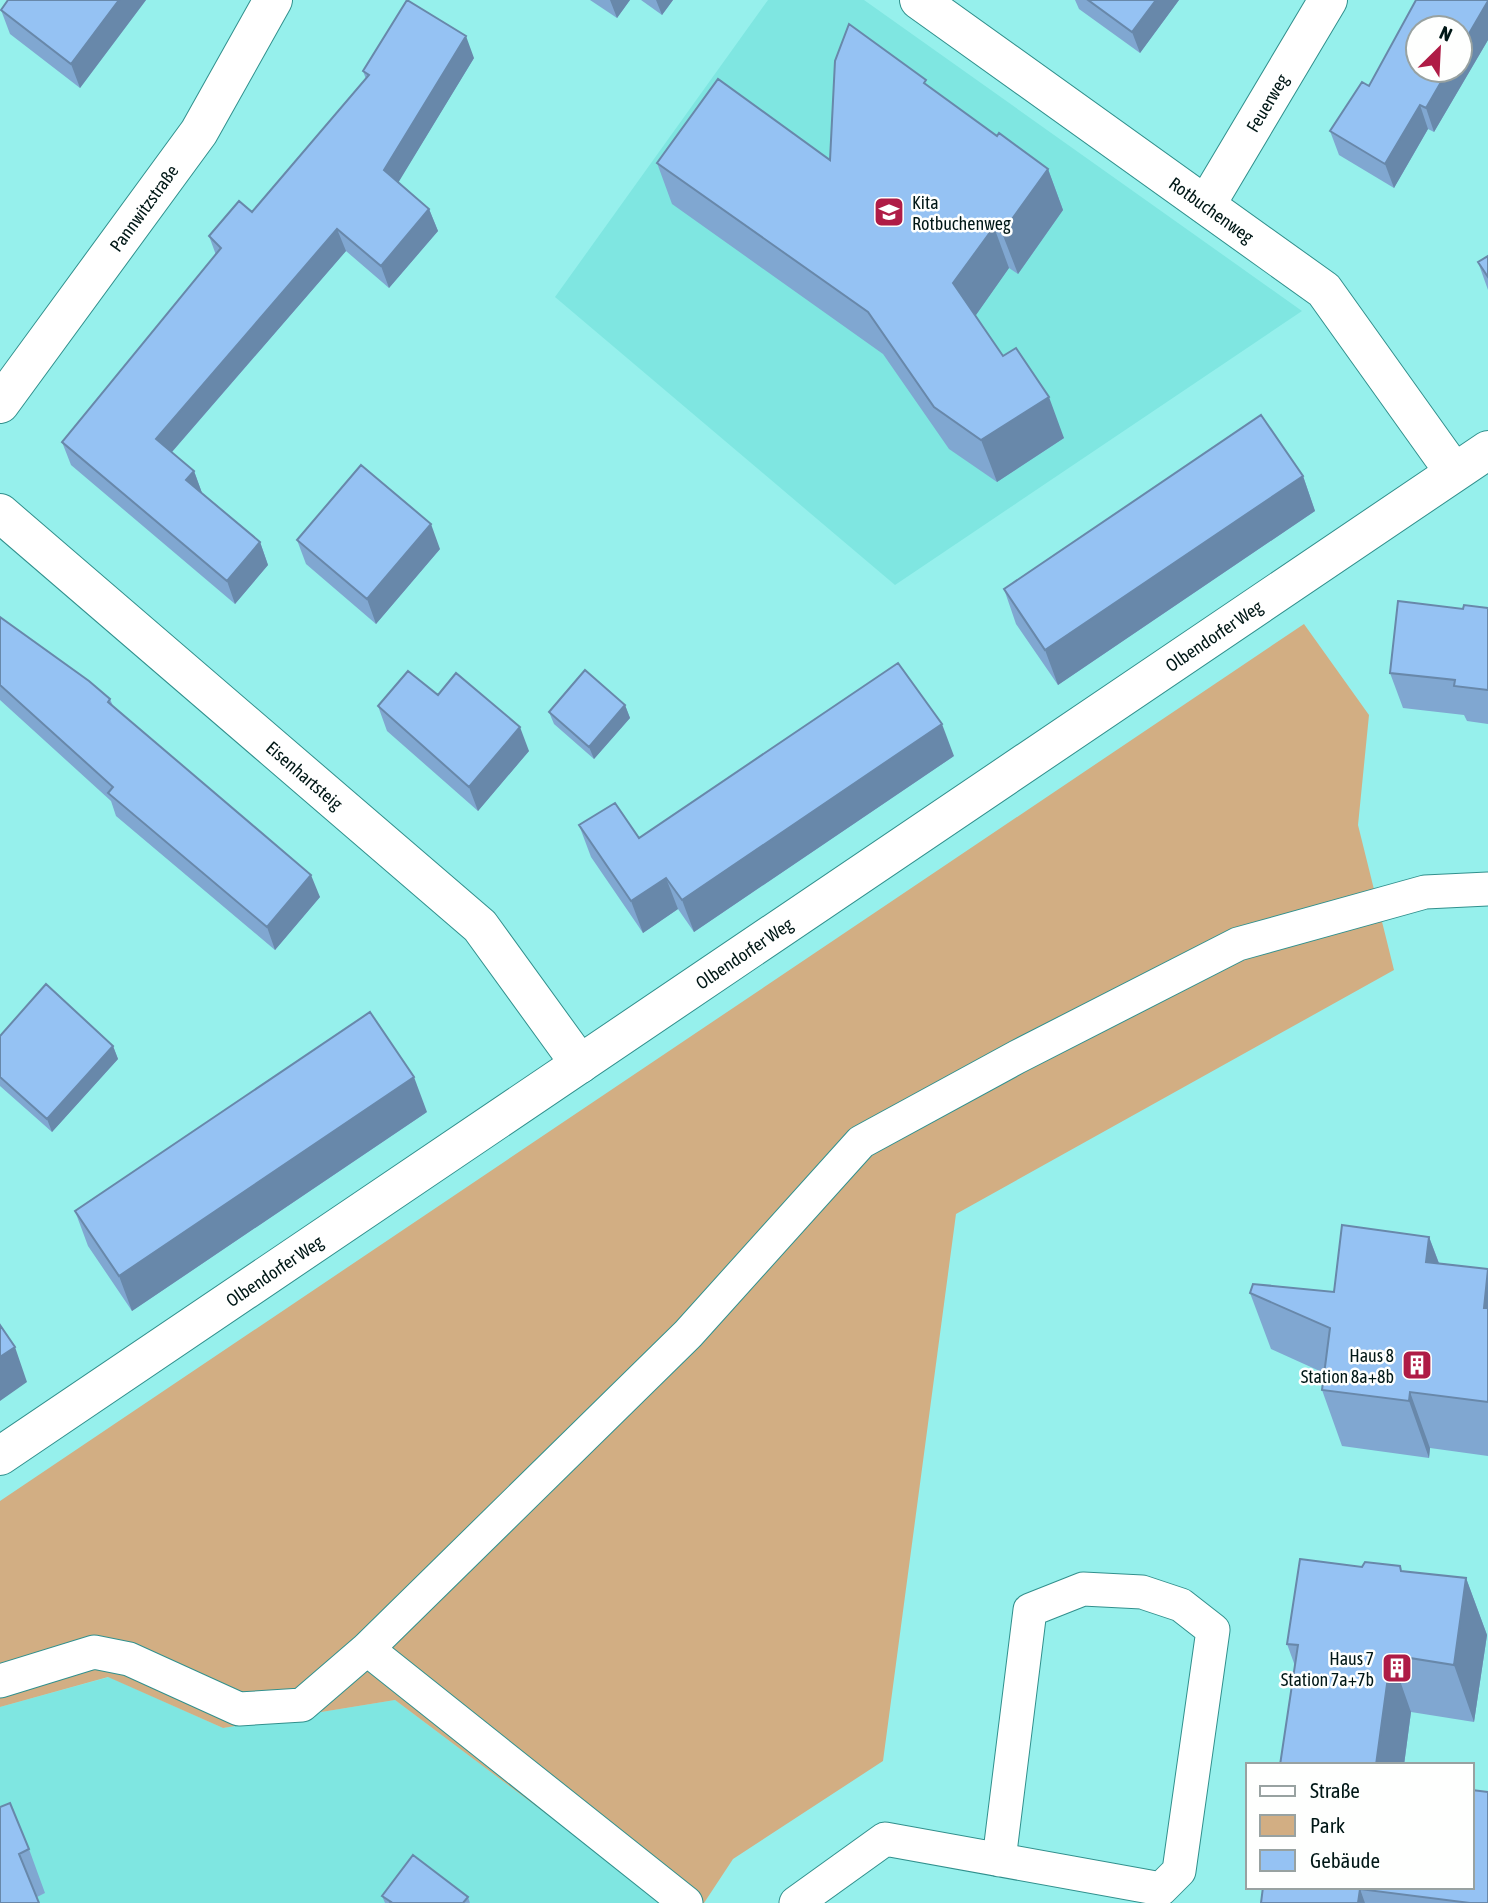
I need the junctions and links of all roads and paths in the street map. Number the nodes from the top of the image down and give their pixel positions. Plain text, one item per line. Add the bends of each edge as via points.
1 (273, 0) edge
2 (919, 0) edge
3 (1328, 0) edge
4 (1206, 205) junction
5 (0, 404) edge
6 (1488, 450) edge
7 (1454, 472) junction
8 (0, 513) edge
9 (1488, 889) edge
10 (580, 1065) junction
11 (0, 1456) edge
12 (367, 1650) junction
13 (0, 1681) edge
14 (999, 1860) junction
15 (686, 1903) edge
16 (796, 1903) edge

1 - 5 street, Pannwitzstraße via 199,132
2 - 4 street, Rotbuchenweg
3 - 4 street, Feuerweg
4 - 7 street, Rotbuchenweg via 1324,290
6 - 7 street, Olbendorfer Weg
7 - 10 street, Olbendorfer Weg
8 - 10 street, Eisenhartsteig via 480,926
9 - 12 lane via 1425,892 1238,944 861,1142 688,1334
10 - 11 street, Olbendorfer Weg
12 - 13 lane via 302,1705 239,1709 129,1659 94,1652
12 - 15 lane
14 - 14 lane via 1161,1889 1178,1871 1213,1630 1181,1605 1142,1592 1083,1589 1030,1610
14 - 16 lane via 886,1839

